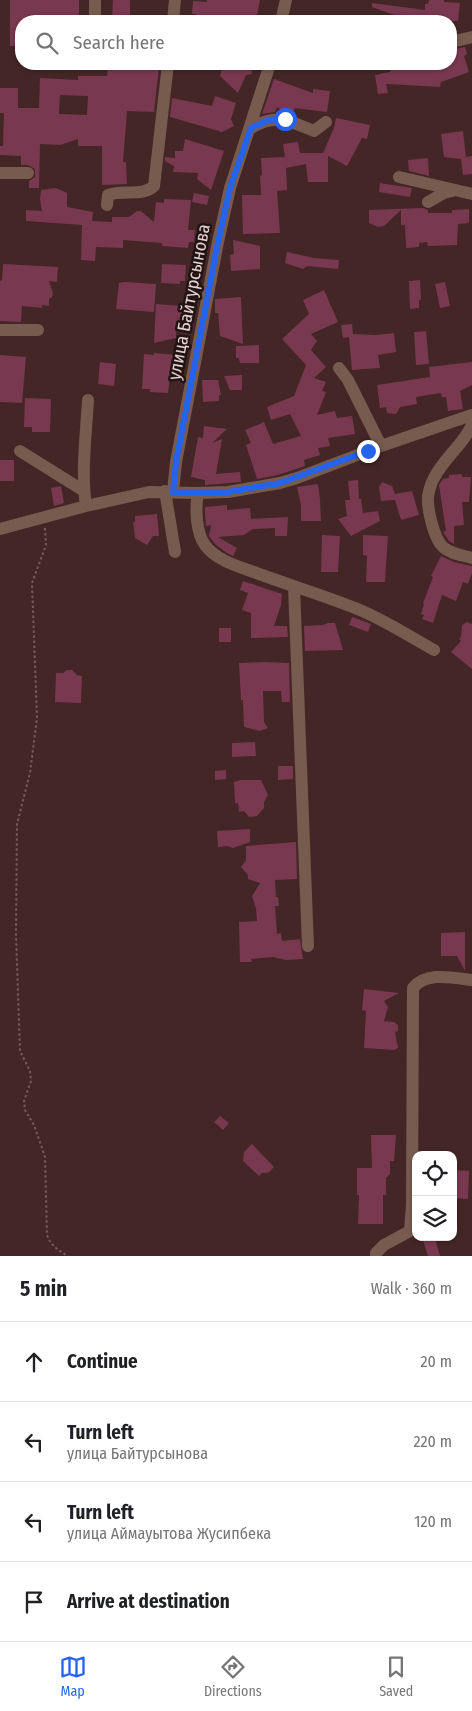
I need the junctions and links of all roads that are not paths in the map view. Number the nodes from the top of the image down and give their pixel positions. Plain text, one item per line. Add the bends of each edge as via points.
1 (95, 0) edge
2 (175, 0) edge
3 (286, 0) edge
4 (95, 15) edge
5 (174, 15) edge
6 (282, 15) edge
7 (472, 37) edge
8 (457, 41) edge
9 (167, 70) edge
10 (268, 70) edge
11 (326, 122) dead end
12 (251, 128) junction
13 (0, 173) edge
14 (28, 173) dead end
15 (399, 177) dead end
16 (455, 191) junction
17 (472, 194) edge
18 (428, 202) dead end
19 (106, 205) dead end
20 (0, 330) edge
21 (38, 330) dead end
22 (339, 368) dead end
23 (88, 400) dead end
24 (472, 415) edge
25 (472, 425) edge
26 (381, 446) junction
27 (20, 451) dead end
28 (84, 491) junction
29 (169, 492) junction
30 (198, 493) junction
31 (86, 506) junction
32 (0, 529) edge
33 (174, 552) dead end
34 (472, 558) edge
35 (294, 587) junction
36 (434, 650) dead end
37 (308, 946) dead end
38 (472, 980) edge
39 (376, 1256) edge

1 - 4 street
2 - 5 street
3 - 6 street
7 - 8 street
9 - 19 street via 154,186 147,191 108,194
10 - 12 street, улица Байтурсынова
11 - 12 street via 314,131 285,119 269,120
12 - 29 street, улица Байтурсынова via 230,188
13 - 14 street
15 - 16 street
16 - 17 street
16 - 18 street via 436,196
20 - 21 street
22 - 26 street
23 - 28 street
24 - 26 street
25 - 34 street via 433,478 428,497 437,539 452,552
26 - 30 street via 280,483 228,492
27 - 28 street
28 - 31 street
29 - 30 street
29 - 31 street via 149,492
29 - 33 street, улица Байтурсынова
30 - 35 street via 198,526 204,544 212,552 232,564
31 - 32 street
35 - 36 street via 367,614
35 - 37 street
38 - 39 street via 432,978 417,983 413,988 410,1231 384,1245

